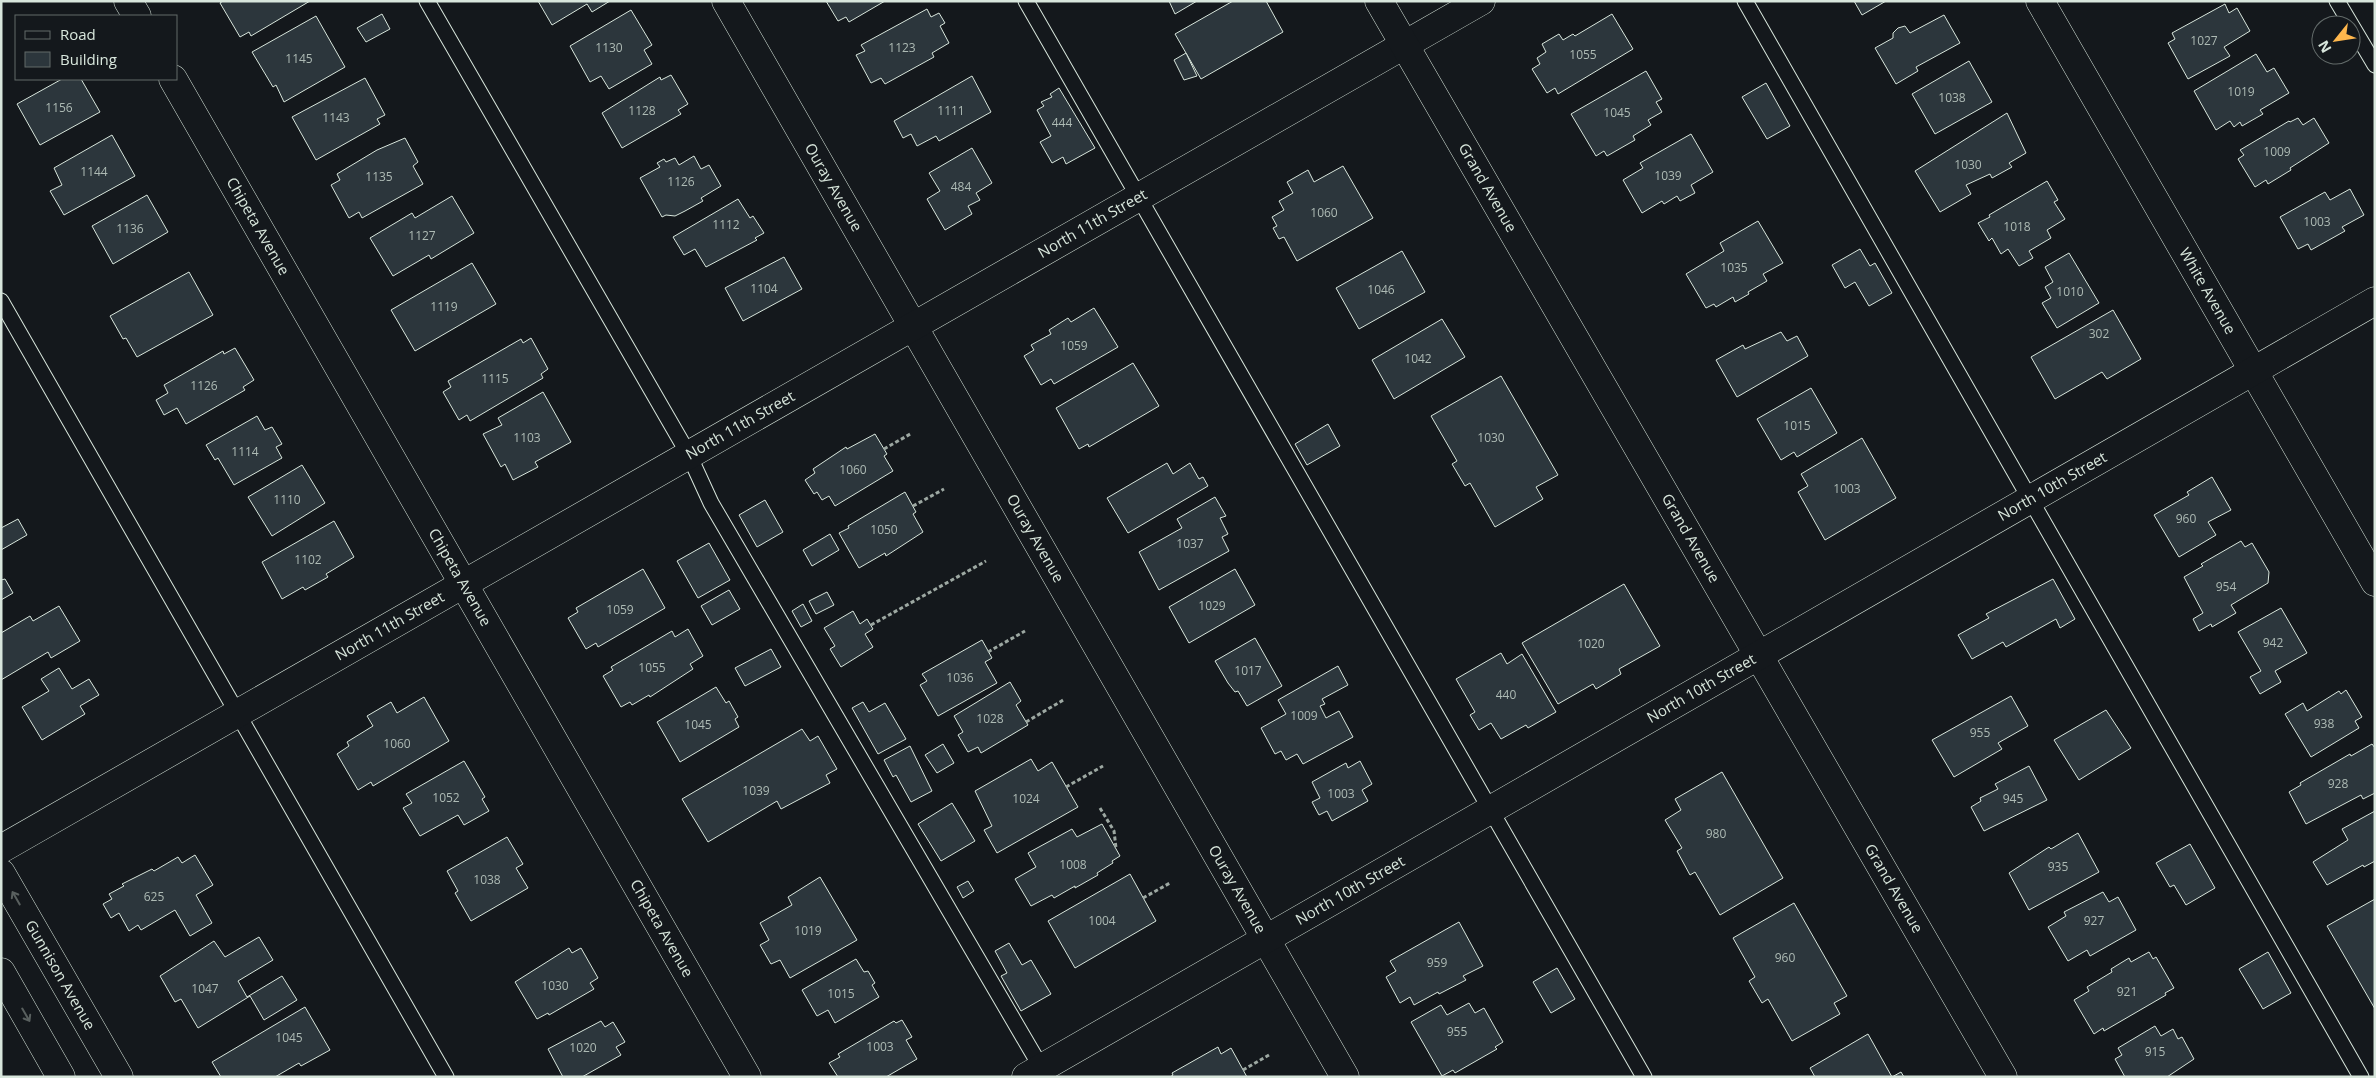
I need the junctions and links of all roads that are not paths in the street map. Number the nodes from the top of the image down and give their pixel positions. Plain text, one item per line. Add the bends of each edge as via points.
1 (128, 1) edge
2 (427, 1) edge
3 (726, 1) edge
4 (1026, 1) edge
5 (1379, 1) edge
6 (1481, 1) edge
7 (1745, 1) edge
8 (2040, 1) edge
9 (2337, 1) edge
10 (136, 15) edge
11 (1405, 46) junction
12 (2375, 65) edge
13 (174, 80) edge
14 (1138, 197) junction
15 (1, 301) edge
16 (2375, 301) edge
17 (913, 326) junction
18 (2253, 371) junction
19 (689, 455) junction
20 (2030, 499) junction
21 (2375, 582) edge
22 (464, 585) junction
23 (1760, 655) junction
24 (238, 713) junction
25 (1490, 810) junction
26 (1, 849) edge
27 (1, 873) edge
28 (1265, 939) junction
29 (1, 972) edge
30 (1038, 1074) edge
31 (61, 1077) edge
32 (119, 1077) edge
33 (446, 1077) edge
34 (747, 1077) edge
35 (1345, 1077) edge
36 (1644, 1077) edge
37 (2002, 1077) edge
38 (2361, 1077) edge

1 - 10 street
2 - 19 lane
3 - 17 street, Ouray Avenue
4 - 14 lane
5 - 11 street, Grand Avenue
6 - 11 street, North 11th Street
7 - 20 lane
8 - 18 street, White Avenue
9 - 12 lane
11 - 14 street, North 11th Street
11 - 23 street, Grand Avenue
13 - 22 street, Chipeta Avenue
14 - 17 street, North 11th Street
14 - 25 lane
15 - 24 lane
16 - 18 street, North 10th Street
17 - 19 street, North 11th Street
17 - 28 street, Ouray Avenue
18 - 20 street, North 10th Street
18 - 21 street, White Avenue
19 - 22 street, North 11th Street
19 - 30 lane via 711,503
20 - 23 street, North 10th Street
20 - 38 lane
22 - 24 street, North 11th Street
22 - 34 street, Chipeta Avenue
23 - 25 street, North 10th Street
23 - 37 street, Grand Avenue
24 - 26 street, North 11th Street
24 - 33 lane
25 - 28 street, North 10th Street
25 - 36 lane
32 -> 27 street, Gunnison Avenue
28 - 30 street, North 10th Street
28 - 35 street, Ouray Avenue
29 -> 31 street

